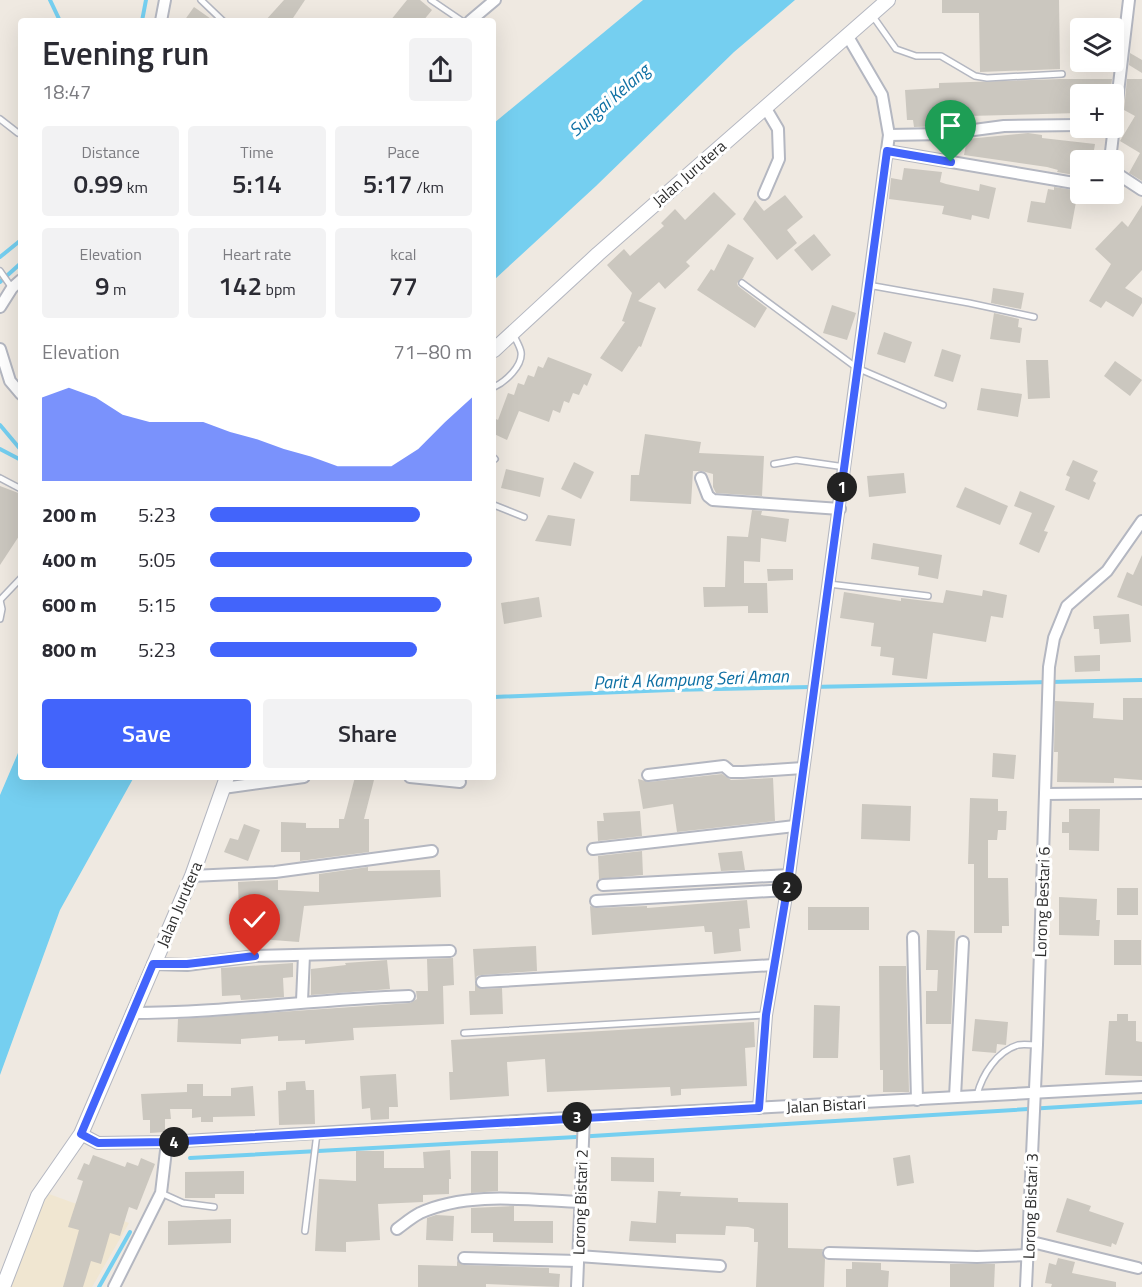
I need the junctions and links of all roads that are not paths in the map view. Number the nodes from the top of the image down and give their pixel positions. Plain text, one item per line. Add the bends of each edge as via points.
1 (165, 0) edge
2 (201, 0) edge
3 (431, 0) edge
4 (495, 0) edge
5 (888, 0) edge
6 (1129, 0) edge
7 (871, 14) junction
8 (162, 18) edge
9 (220, 18) edge
10 (458, 18) edge
11 (474, 18) edge
12 (847, 35) junction
13 (1062, 74) dead end
14 (1118, 84) edge
15 (765, 107) junction
16 (0, 119) edge
17 (1070, 125) edge
18 (18, 133) dead end
19 (889, 135) junction
20 (887, 151) junction
21 (1124, 178) edge
22 (1070, 181) edge
23 (1142, 190) edge
24 (764, 194) dead end
25 (0, 271) edge
26 (742, 283) dead end
27 (17, 284) edge
28 (868, 285) junction
29 (0, 307) edge
30 (1034, 317) dead end
31 (513, 332) junction
32 (496, 348) edge
33 (0, 349) edge
34 (857, 368) junction
35 (496, 386) edge
36 (18, 391) edge
37 (943, 405) dead end
38 (774, 464) dead end
39 (845, 467) junction
40 (0, 478) edge
41 (701, 478) dead end
42 (18, 487) edge
43 (496, 506) edge
44 (840, 509) junction
45 (524, 517) dead end
46 (1142, 521) edge
47 (18, 581) edge
48 (829, 584) junction
49 (928, 596) dead end
50 (0, 600) edge
51 (0, 619) edge
52 (803, 768) junction
53 (648, 774) dead end
54 (257, 780) edge
55 (440, 780) edge
56 (225, 782) edge
57 (460, 782) dead end
58 (1142, 793) edge
59 (1045, 794) junction
60 (795, 826) junction
61 (593, 849) dead end
62 (432, 851) dead end
63 (789, 875) junction
64 (192, 876) junction
65 (603, 885) dead end
66 (787, 890) junction
67 (596, 901) dead end
68 (913, 937) dead end
69 (963, 942) dead end
70 (450, 951) dead end
71 (304, 955) junction
72 (153, 964) junction
73 (774, 964) junction
74 (482, 982) dead end
75 (409, 996) dead end
76 (302, 1001) junction
77 (132, 1013) junction
78 (766, 1015) junction
79 (465, 1033) dead end
80 (1037, 1045) junction
81 (1142, 1087) edge
82 (976, 1096) junction
83 (956, 1097) junction
84 (917, 1100) junction
85 (1034, 1100) junction
86 (759, 1108) junction
87 (584, 1122) junction
88 (81, 1134) junction
89 (316, 1138) junction
90 (167, 1142) junction
91 (160, 1193) junction
92 (581, 1202) junction
93 (214, 1207) dead end
94 (397, 1229) dead end
95 (305, 1231) dead end
96 (1028, 1241) junction
97 (829, 1253) dead end
98 (1028, 1255) junction
99 (464, 1258) dead end
100 (578, 1258) junction
101 (720, 1266) dead end
102 (1137, 1268) dead end
103 (3, 1287) edge
104 (114, 1287) edge
105 (577, 1287) edge
106 (1026, 1287) edge

1 - 8 street
2 - 9 lane
3 - 10 lane
4 - 11 street
5 - 7 street, Jalan Jurutera
6 - 14 street
7 - 12 street, Jalan Jurutera
7 - 13 lane via 896,49 916,56 941,56 975,76
12 - 15 street, Jalan Jurutera
12 - 19 street via 882,94
15 - 24 street via 778,129 779,159
15 - 31 street, Jalan Jurutera
16 - 18 lane
17 - 19 street
19 - 20 street
20 - 22 street
20 - 28 street
21 - 23 street
25 - 27 lane
26 - 34 lane
27 - 29 street
28 - 30 lane
28 - 34 street
31 - 32 street, Jalan Jurutera
31 - 35 lane via 521,354 519,362
33 - 36 street via 9,381
34 - 37 lane
34 - 39 street
38 - 39 lane via 796,460
39 - 44 street
40 - 42 lane
41 - 44 street via 713,500
43 - 45 lane
44 - 48 street
46 - 59 street, Lorong Bestari 6 via 1107,571 1067,606 1054,638 1047,699
47 - 50 lane
48 - 49 lane
48 - 52 street
50 - 51 lane
52 - 53 street via 731,772 724,766
52 - 60 street
54 - 56 street
55 - 57 street
56 - 64 street, Jalan Jurutera
58 - 59 street
59 - 80 street, Lorong Bestari 6
60 - 61 street
60 - 63 street
62 - 64 street via 274,872
63 - 65 street
63 - 66 street
64 - 72 street, Jalan Jurutera
66 - 67 street
66 - 73 street
68 - 84 street
69 - 83 street
70 - 71 street
71 - 72 street
71 - 76 street
72 - 77 street, Jalan Jurutera
73 - 74 street
73 - 78 street
75 - 76 street
76 - 77 street via 186,1013
77 - 88 street, Jalan Jurutera
78 - 79 lane
78 - 86 street
80 - 82 lane via 1017,1045 995,1060
80 - 85 street, Lorong Bestari 6
81 - 85 street, Jalan Bistari
82 - 83 street, Jalan Bistari
82 - 85 street, Jalan Bistari
83 - 84 street, Jalan Bistari
84 - 86 street, Jalan Bistari
85 - 96 street, Lorong Bistari 3
86 - 87 street, Jalan Bistari
87 - 89 street, Jalan Bistari
87 - 92 street, Lorong Bistari 2
88 - 90 street, Jalan Bistari via 98,1143
88 - 103 street, Jalan Jurutera via 38,1196
89 - 90 street, Jalan Bistari
89 - 95 lane
90 - 91 street
91 - 93 lane via 183,1203
91 - 104 street
92 - 94 street via 469,1201 428,1210
92 - 100 street, Lorong Bistari 2
96 - 98 street, Lorong Bistari 3
96 - 102 street
97 - 98 street
98 - 106 street, Lorong Bistari 3
99 - 100 street
100 - 101 street
100 - 105 street, Lorong Bistari 2

